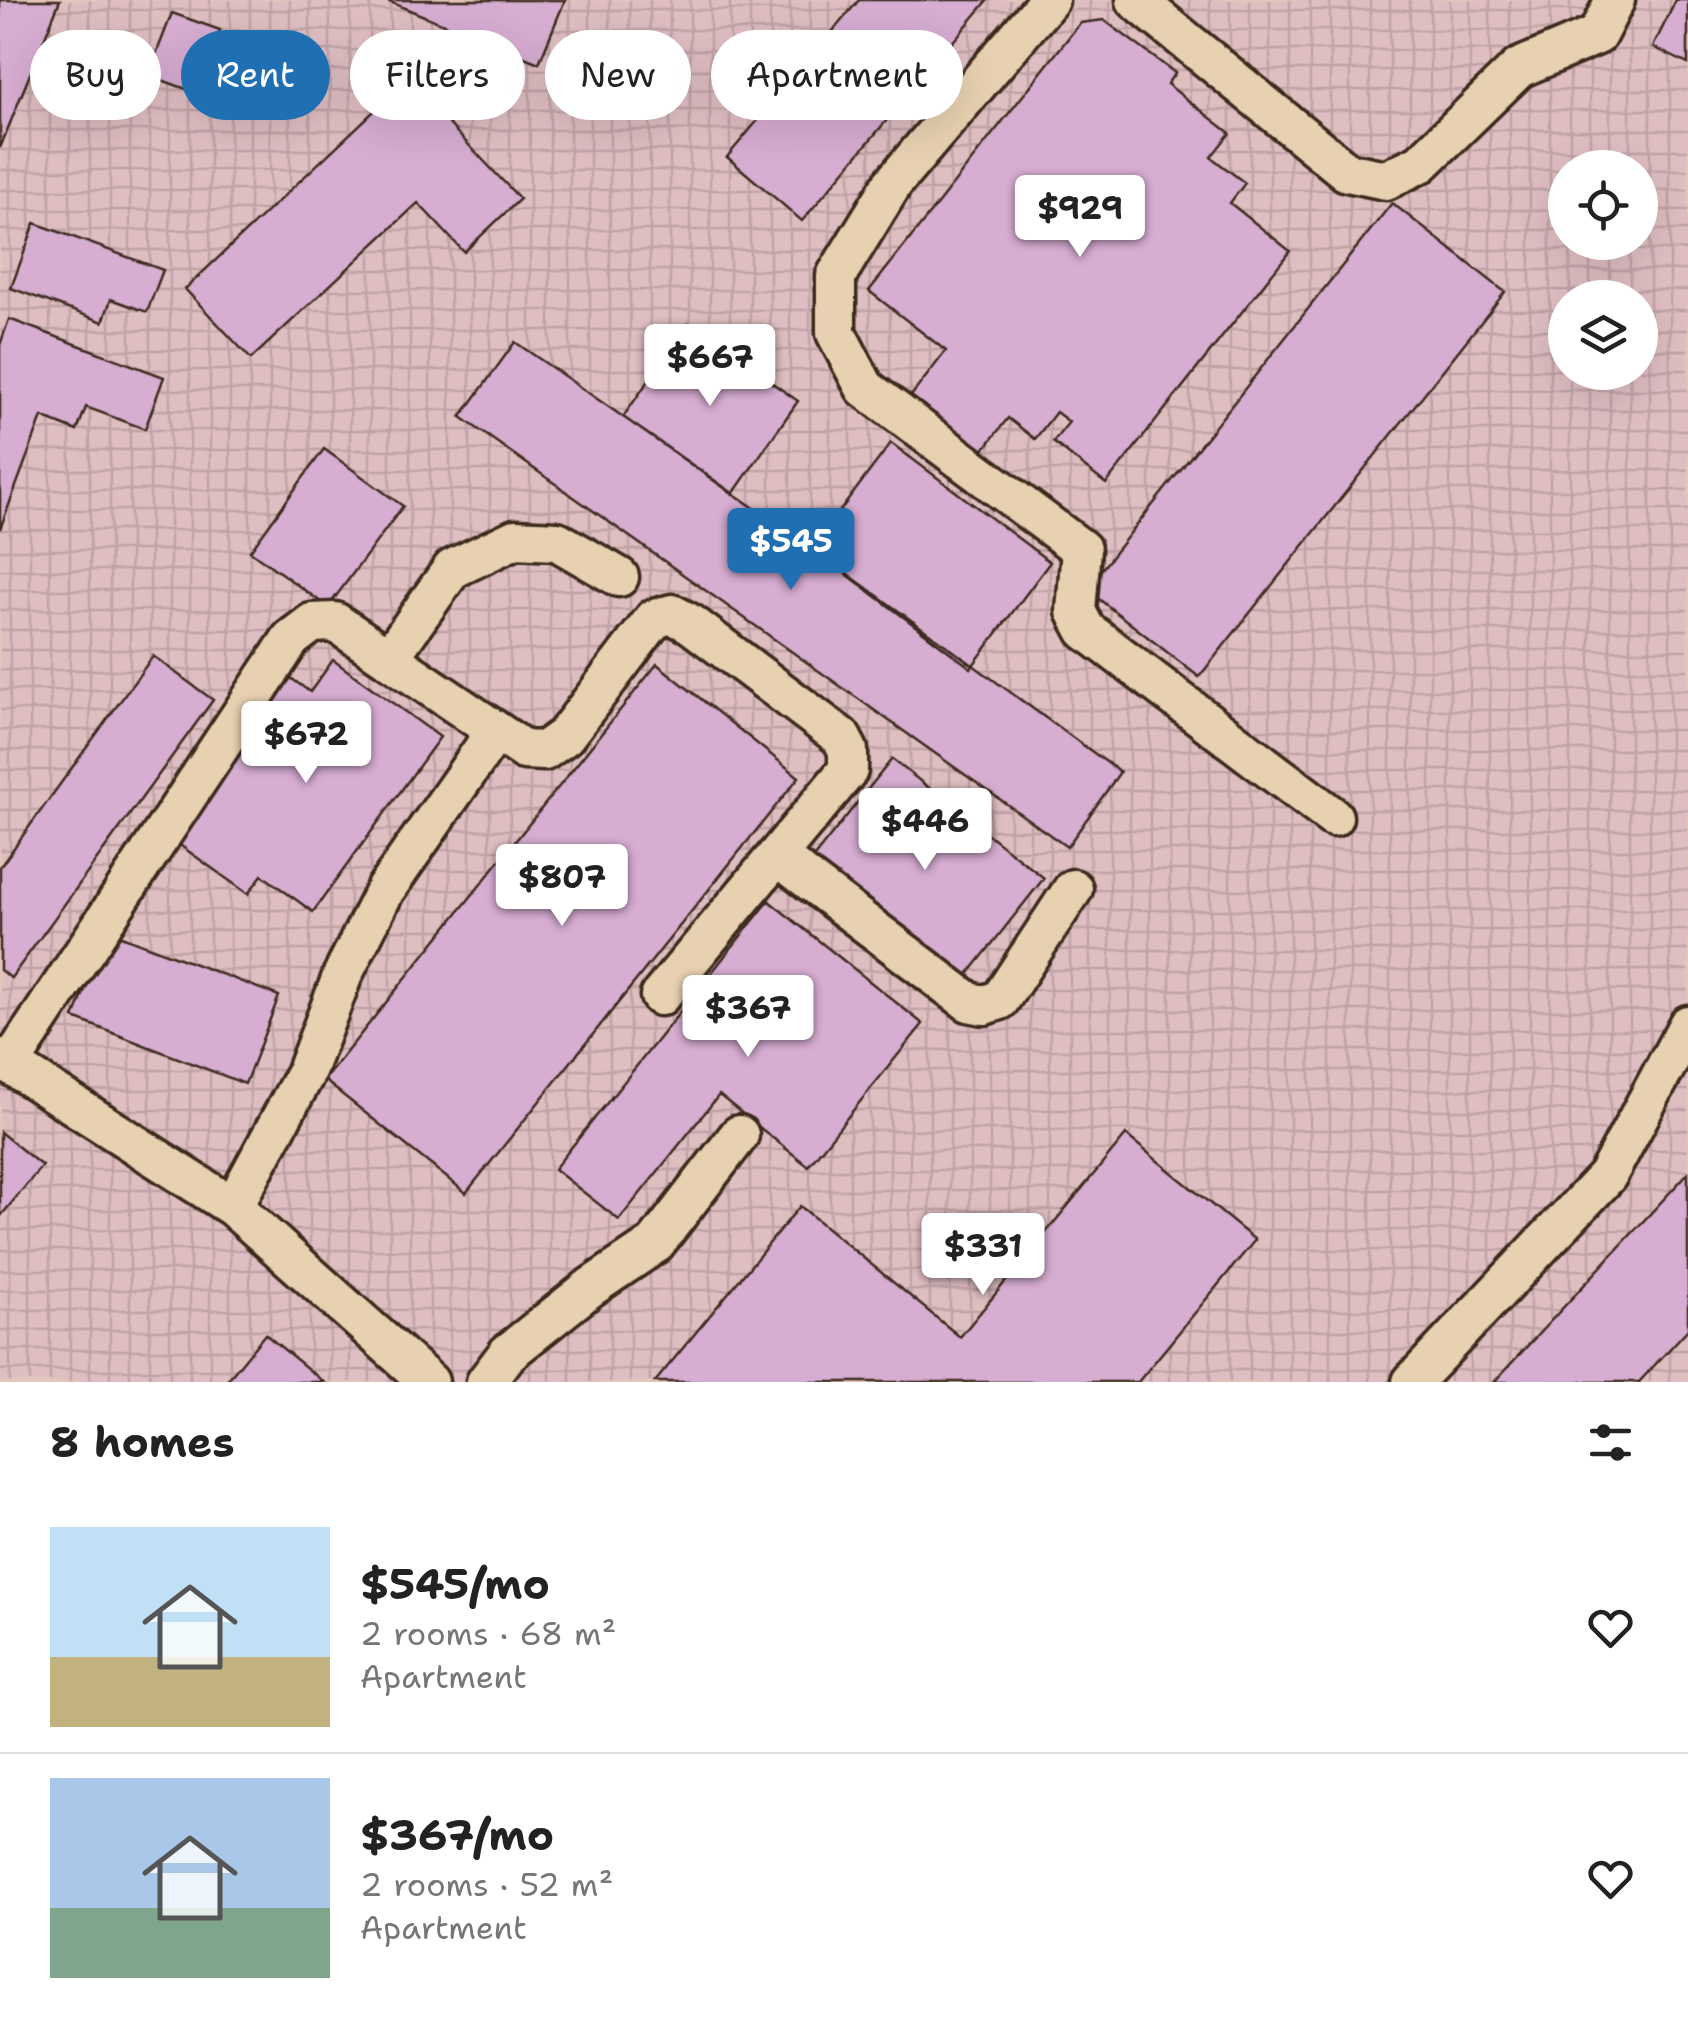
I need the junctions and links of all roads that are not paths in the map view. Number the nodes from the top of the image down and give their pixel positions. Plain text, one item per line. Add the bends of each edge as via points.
1 (1049, 0) edge
2 (1136, 0) edge
3 (1615, 0) edge
4 (619, 577) dead end
5 (389, 658) junction
6 (496, 730) junction
7 (1333, 817) dead end
8 (777, 856) junction
9 (1073, 889) dead end
10 (660, 996) dead end
11 (1688, 1025) edge
12 (5, 1061) edge
13 (740, 1135) dead end
14 (232, 1208) junction
15 (429, 1382) edge
16 (486, 1382) edge
17 (1412, 1382) edge

1 - 7 street via 893,183 836,276 836,333 865,388 1081,550 1076,611 1086,630
2 - 3 street via 1346,172 1386,180 1421,163 1518,68 1596,35
4 - 5 street via 557,540 515,539 452,569
5 - 6 street
5 - 12 street via 335,622 312,623 291,639
6 - 8 street via 524,750 544,751 565,736 654,619 672,614 841,737 848,750 848,770
6 - 14 street via 386,890 342,974 305,1074
8 - 9 street via 968,1002 984,1005 1000,1000
8 - 10 street
11 - 17 street via 1607,1176
12 - 14 street
13 - 16 street via 655,1244 508,1353
14 - 15 street

